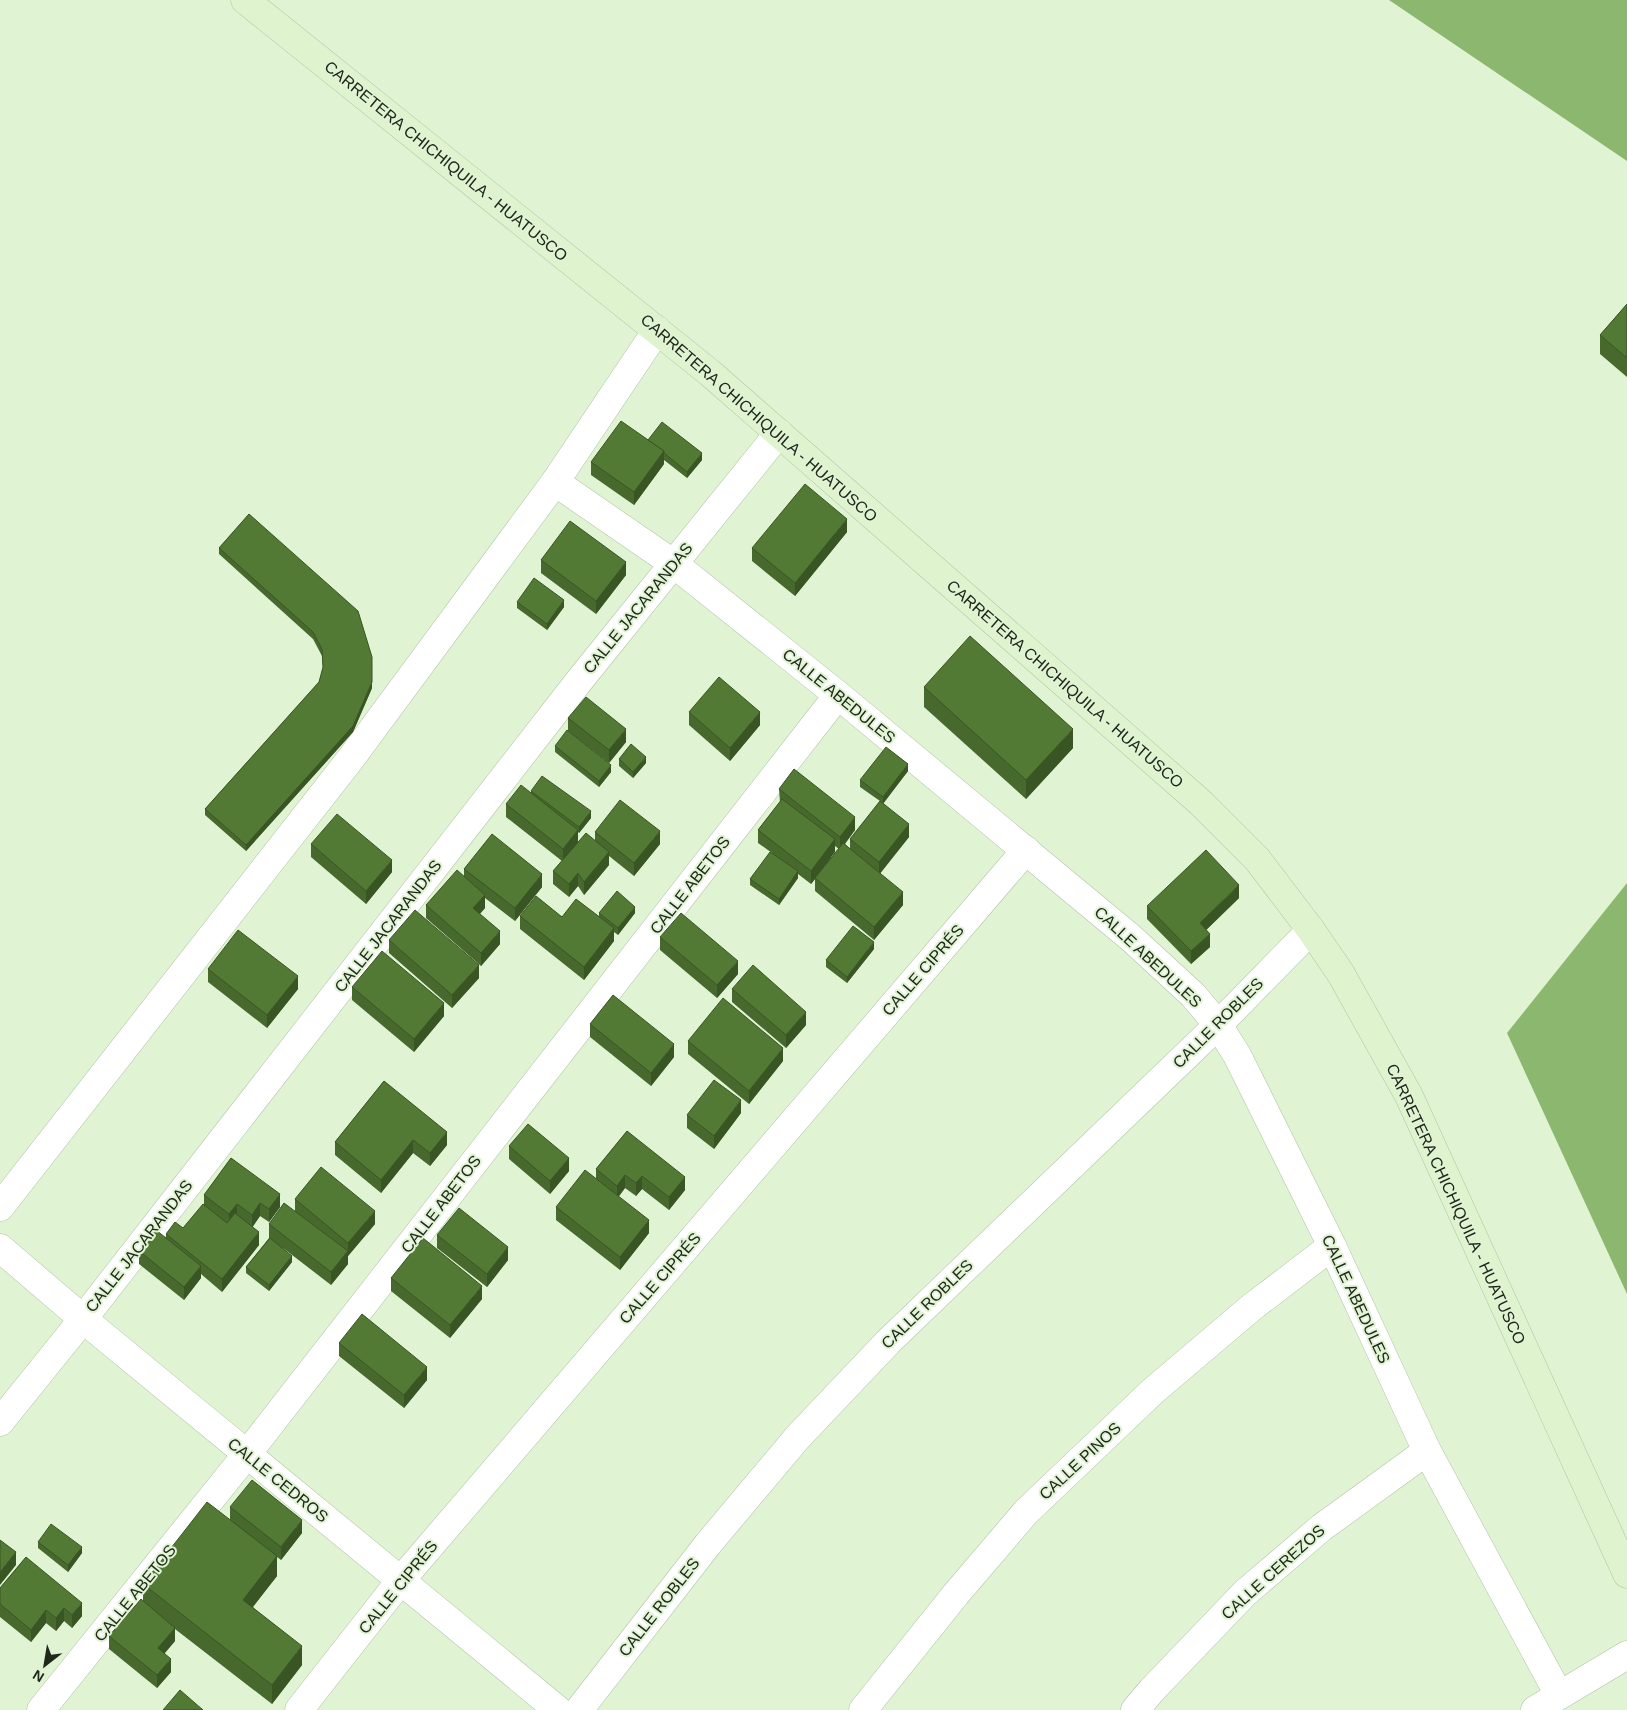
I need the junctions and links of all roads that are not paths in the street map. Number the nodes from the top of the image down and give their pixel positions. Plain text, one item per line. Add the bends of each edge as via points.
1 (244, 0) edge
2 (657, 330) junction
3 (779, 433) junction
4 (555, 482) junction
5 (674, 564) junction
6 (838, 695) junction
7 (1026, 850) junction
8 (1311, 930) junction
9 (1218, 1025) junction
10 (0, 1207) edge
11 (1332, 1246) junction
12 (0, 1248) edge
13 (83, 1319) junction
14 (0, 1422) edge
15 (1427, 1451) junction
16 (247, 1454) junction
17 (1627, 1574) edge
18 (401, 1580) junction
19 (1627, 1656) edge
20 (1560, 1695) junction
21 (41, 1710) edge
22 (300, 1710) edge
23 (558, 1710) edge
24 (578, 1710) edge
25 (863, 1710) edge
26 (1135, 1710) edge
27 (1535, 1710) edge

1 - 2 main road, CARRETERA CHICHIQUILA - HUATUSCO
2 - 3 main road, CARRETERA CHICHIQUILA - HUATUSCO
2 - 4 street
3 - 5 street, CALLE JACARANDAS
3 - 8 main road, CARRETERA CHICHIQUILA - HUATUSCO via 1201,803 1257,859
4 - 5 street, CALLE ABEDULES
4 - 10 street via 352,757
5 - 6 street, CALLE ABEDULES
5 - 13 street, CALLE JACARANDAS via 579,681
6 - 7 street, CALLE ABEDULES
6 - 16 street, CALLE ABETOS
7 - 9 street, CALLE ABEDULES via 1131,938 1193,995
7 - 18 street, CALLE CIPRÉS
8 - 9 street, CALLE ROBLES
8 - 17 main road, CARRETERA CHICHIQUILA - HUATUSCO via 1340,974 1409,1096
9 - 11 street, CALLE ABEDULES via 1237,1054
9 - 24 street, CALLE ROBLES via 849,1383 708,1544
11 - 15 street, CALLE ABEDULES
11 - 25 street, CALLE PINOS via 1252,1307 1153,1392 1026,1512
12 - 13 street, CALLE CEDROS
13 - 14 street, CALLE JACARANDAS
13 - 16 street, CALLE CEDROS
15 - 20 street, CALLE ABEDULES
15 - 26 street, CALLE CEREZOS via 1322,1528 1245,1592
16 - 18 street, CALLE CEDROS
16 - 21 street, CALLE ABETOS
18 - 22 street, CALLE CIPRÉS
18 - 23 street, CALLE CEDROS
19 - 20 street
20 - 27 street

